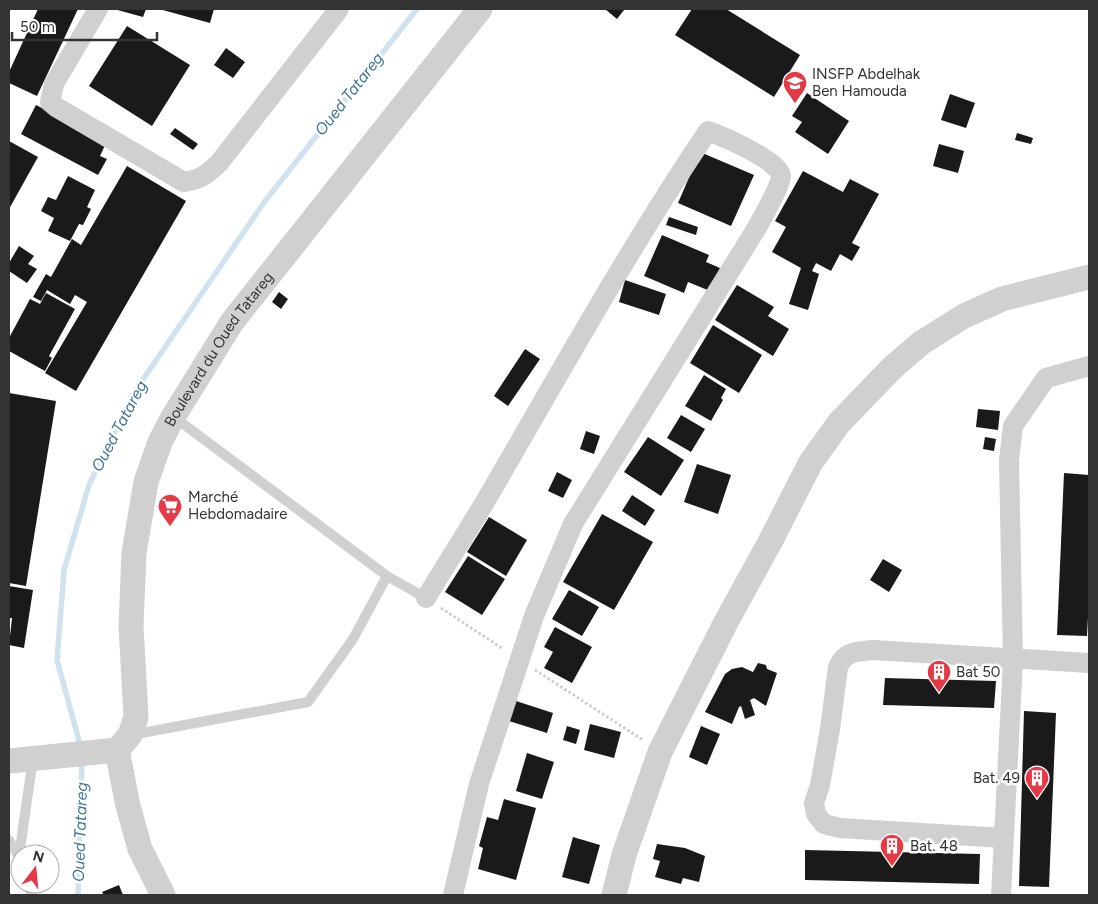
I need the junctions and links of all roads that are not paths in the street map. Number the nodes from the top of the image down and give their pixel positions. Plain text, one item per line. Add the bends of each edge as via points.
1 (98, 9) edge
2 (339, 9) edge
3 (480, 9) edge
4 (1089, 277) edge
5 (1089, 366) edge
6 (173, 416) junction
7 (387, 576) junction
8 (426, 598) joint
9 (1013, 660) junction
10 (1089, 663) edge
11 (113, 745) junction
12 (32, 759) edge
13 (1004, 838) junction
14 (21, 844) edge
15 (163, 895) edge
16 (453, 895) edge
17 (614, 895) edge
18 (1001, 895) edge

1 - 2 street via 54,84 50,102 184,182 204,176 219,163
3 - 6 street, Boulevard du Oued Tatareg via 232,322
4 - 17 street via 1002,300 964,316 921,343 839,423 811,462 660,752 624,855
5 - 9 street via 1046,378 1013,426 1010,460
6 - 7 lane
6 - 11 street, Boulevard du Oued Tatareg via 146,482 134,553 131,626 136,717
7 - 8 lane
7 - 11 lane via 353,639 308,702
8 - 16 street via 540,404 708,131 771,163 781,176 758,226 573,524 534,616 479,784
9 - 10 street
9 - 13 street
9 - 13 street via 874,650 853,652 842,658 814,803 816,814 824,824 840,828
11 - 12 street
11 - 15 street, Boulevard du Oued Tatareg via 140,849
12 - 14 lane
13 - 18 street

